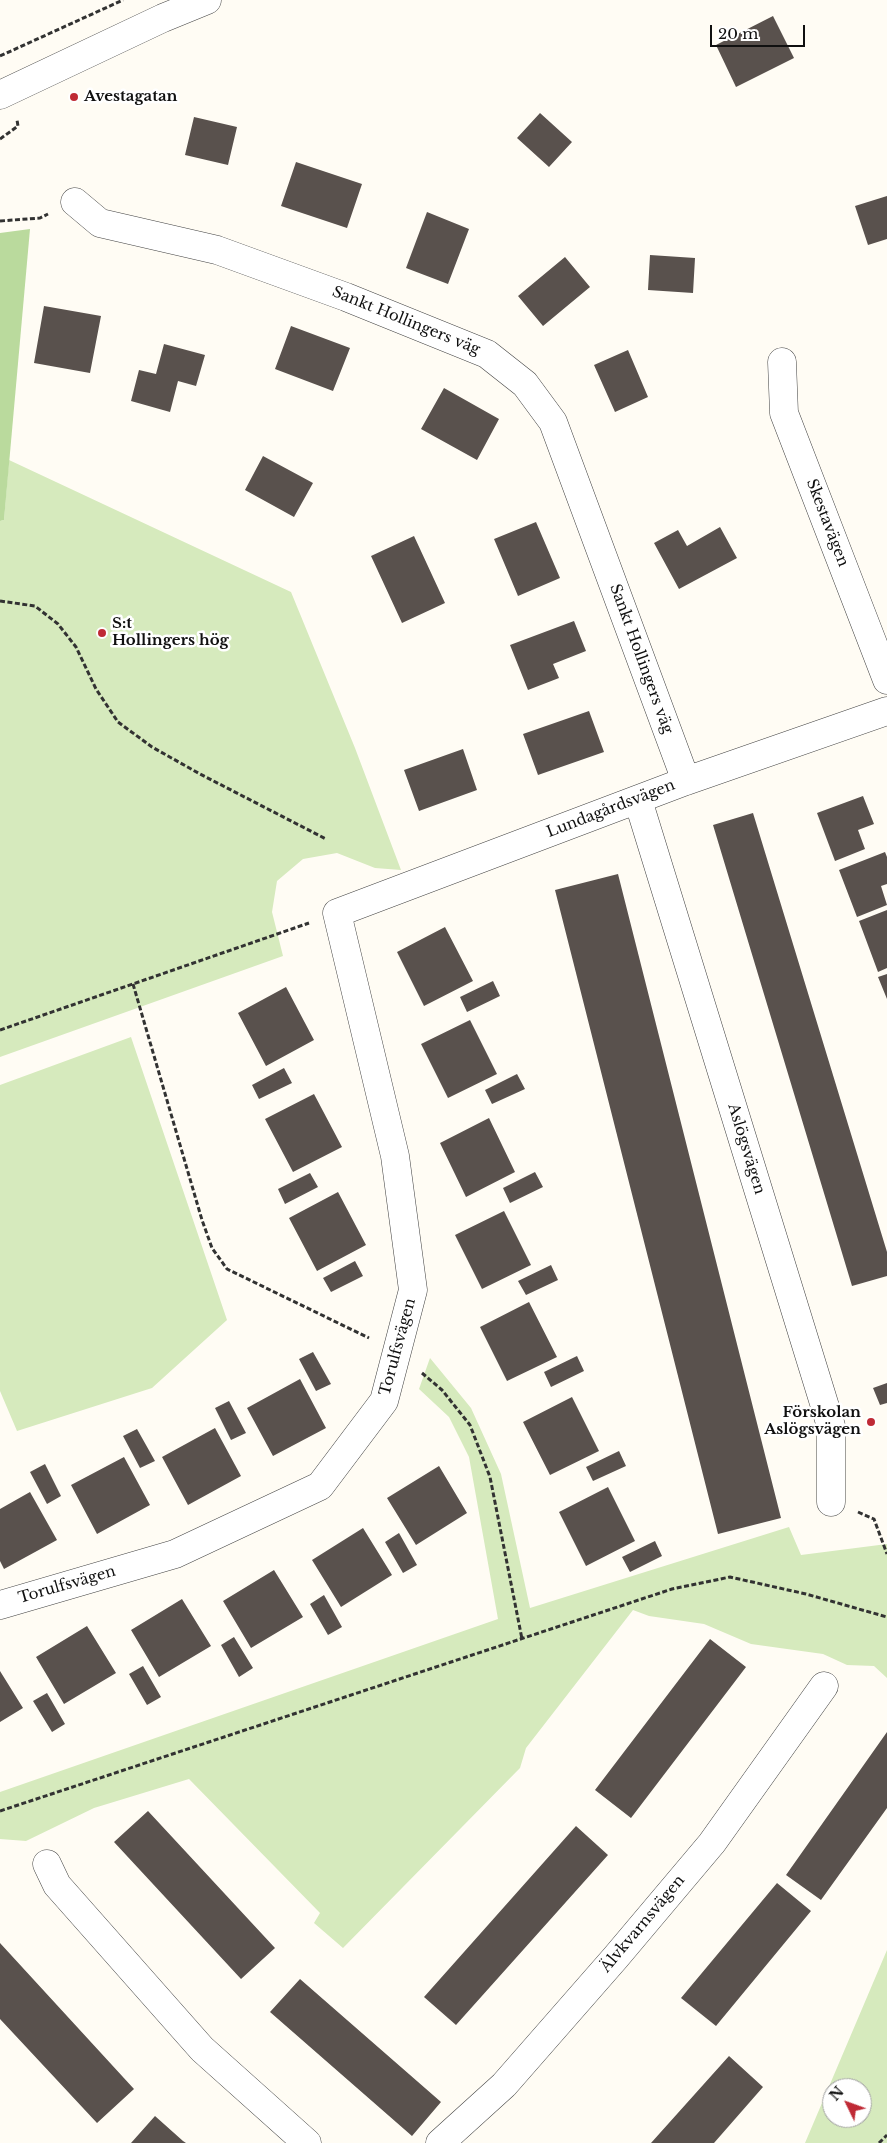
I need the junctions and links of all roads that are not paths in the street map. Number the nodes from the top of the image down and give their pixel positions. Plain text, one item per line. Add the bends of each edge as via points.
1 (207, 0) edge
2 (0, 95) edge
3 (75, 202) road end
4 (782, 362) dead end
5 (887, 680) edge
6 (887, 711) edge
7 (686, 781) junction
8 (638, 800) junction
9 (337, 913) joint
10 (832, 1502) road end
11 (0, 1605) edge
12 (824, 1686) dead end
13 (47, 1864) dead end
14 (307, 2143) edge
15 (440, 2143) edge

1 - 2 street
3 - 7 street, Sankt Hollingers väg via 100,223 217,250 408,322 487,354 525,384 553,422
4 - 5 street, Skestavägen via 784,413
6 - 7 street, Lundagårdsvägen
7 - 8 street, Lundagårdsvägen
8 - 9 street, Lundagårdsvägen
8 - 10 street, Aslögsvägen via 831,1426
9 - 11 street, Torulfsvägen via 395,1156 413,1290 384,1401 320,1486 175,1554
12 - 15 street, Älvkvarnsvägen via 712,1843 616,1958 504,2085
13 - 14 street via 57,1885 202,2049

